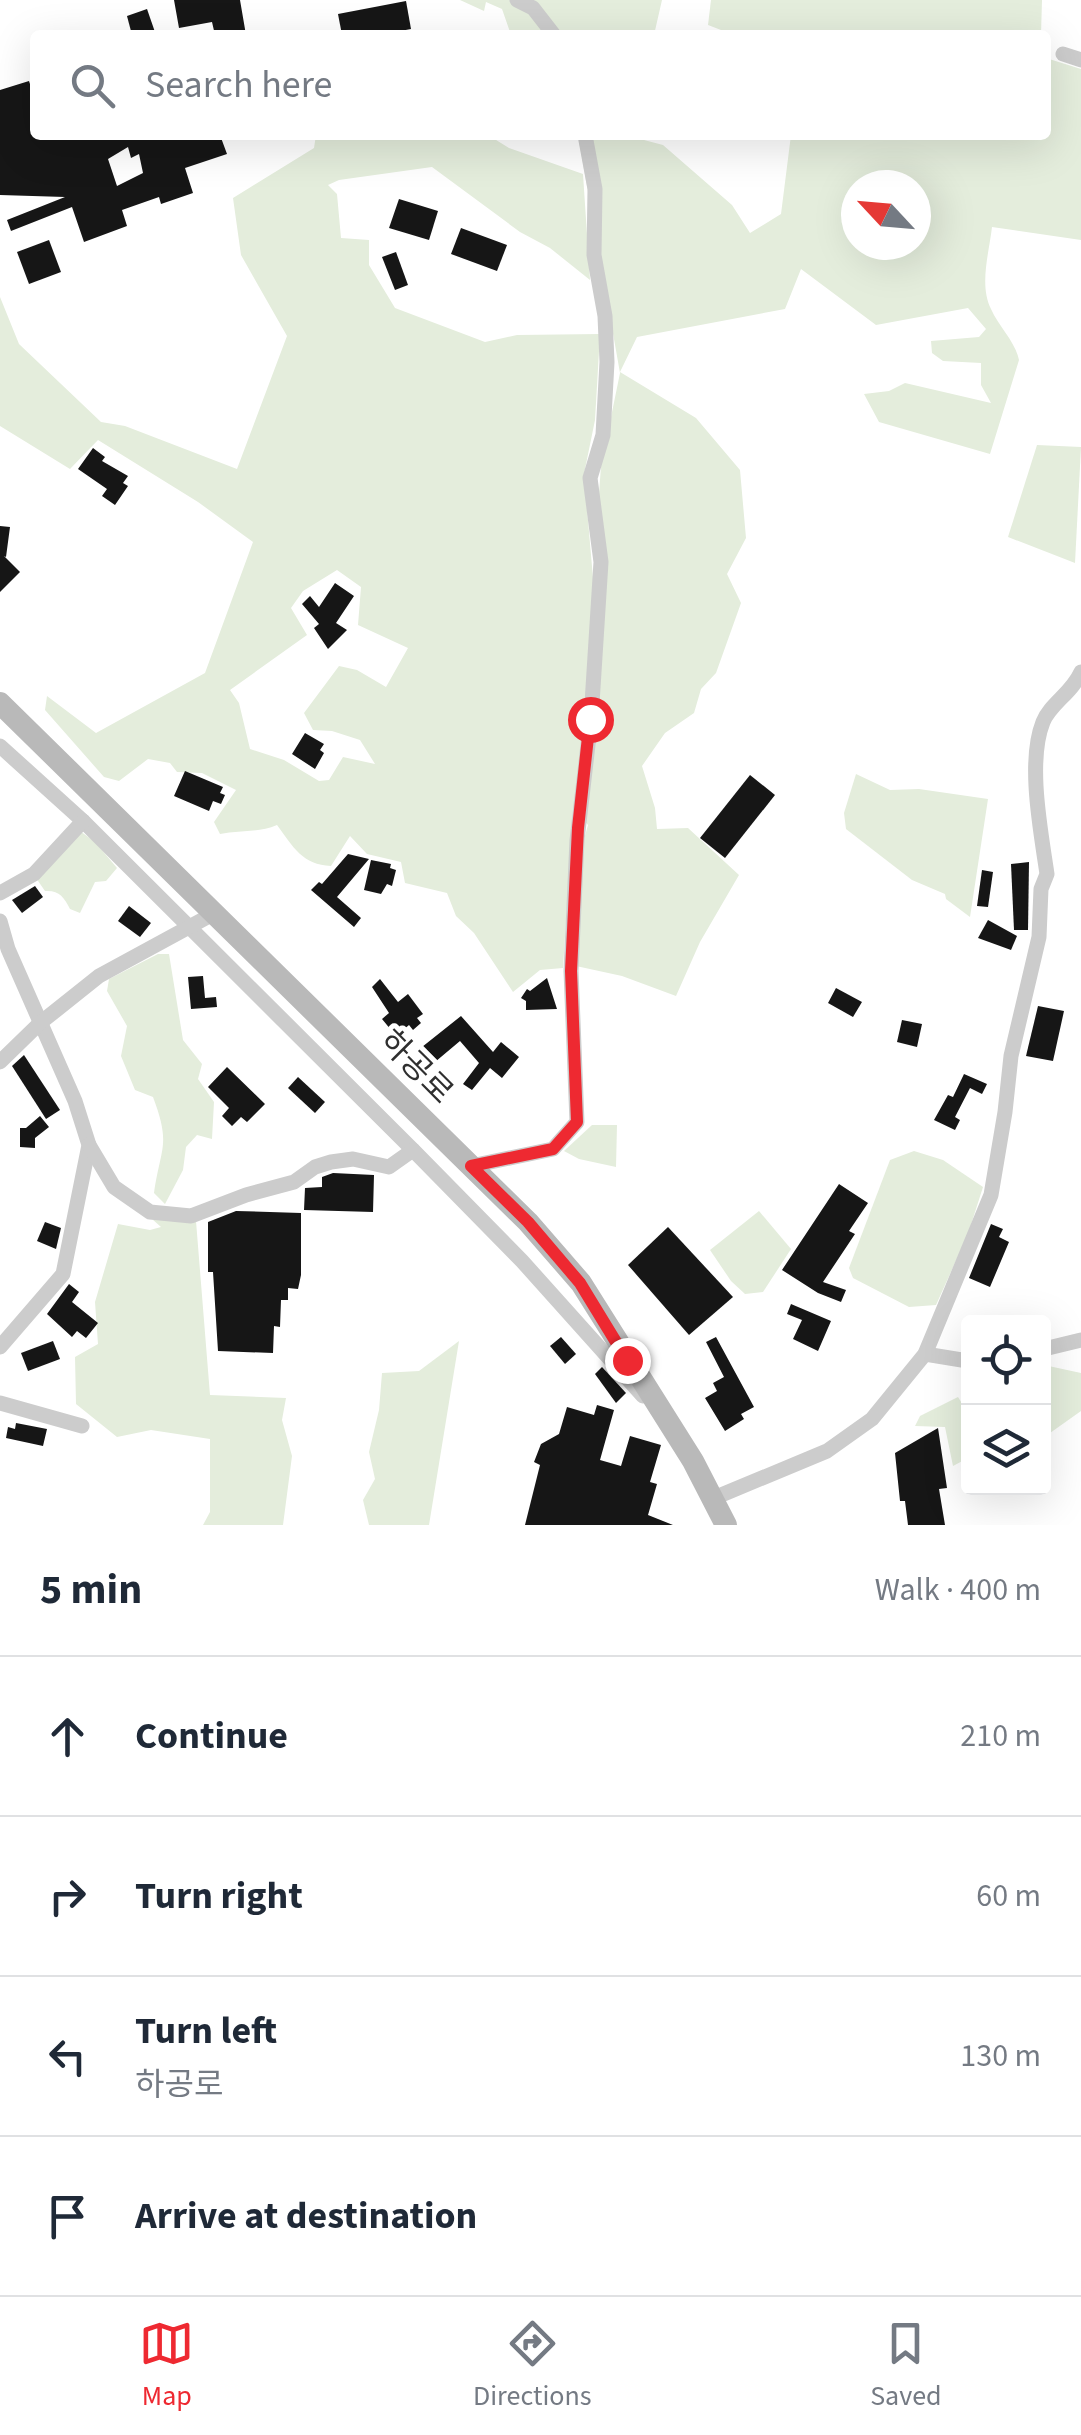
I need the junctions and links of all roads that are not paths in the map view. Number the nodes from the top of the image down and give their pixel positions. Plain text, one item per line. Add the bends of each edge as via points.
1 (516, 0) edge
2 (550, 30) edge
3 (1063, 54) dead end
4 (1081, 60) edge
5 (587, 140) edge
6 (1081, 672) edge
7 (0, 703) edge
8 (0, 746) edge
9 (82, 821) junction
10 (0, 893) edge
11 (213, 914) junction
12 (0, 921) edge
13 (186, 928) junction
14 (40, 1023) junction
15 (0, 1062) edge
16 (89, 1145) junction
17 (413, 1150) junction
18 (471, 1166) junction
19 (1081, 1340) edge
20 (0, 1347) edge
21 (1051, 1347) edge
22 (925, 1354) junction
23 (961, 1360) edge
24 (0, 1403) edge
25 (664, 1416) junction
26 (82, 1426) dead end
27 (714, 1498) junction
28 (726, 1525) edge

1 - 2 street
3 - 4 street
5 - 18 street via 607,362 603,435 590,478 601,562 571,971 577,1122 553,1149
6 - 22 street via 1043,719 1036,756 1047,874 991,1195
7 - 11 main road, 하공로
8 - 9 street
9 - 10 street via 34,874
9 - 13 street
11 - 13 street
11 - 18 main road, 하공로
12 - 14 street
13 - 14 street via 98,976
13 - 17 street
14 - 15 street
14 - 16 street
16 - 17 street via 114,1187 150,1212 191,1216 294,1182 315,1167 353,1159 389,1167
16 - 20 street via 63,1274
17 - 25 street
18 - 25 main road, 하공로 via 580,1283
19 - 21 street
22 - 23 street
22 - 27 street via 872,1419 827,1451
24 - 26 street
25 - 27 main road, 하공로
27 - 28 main road, 하공로

